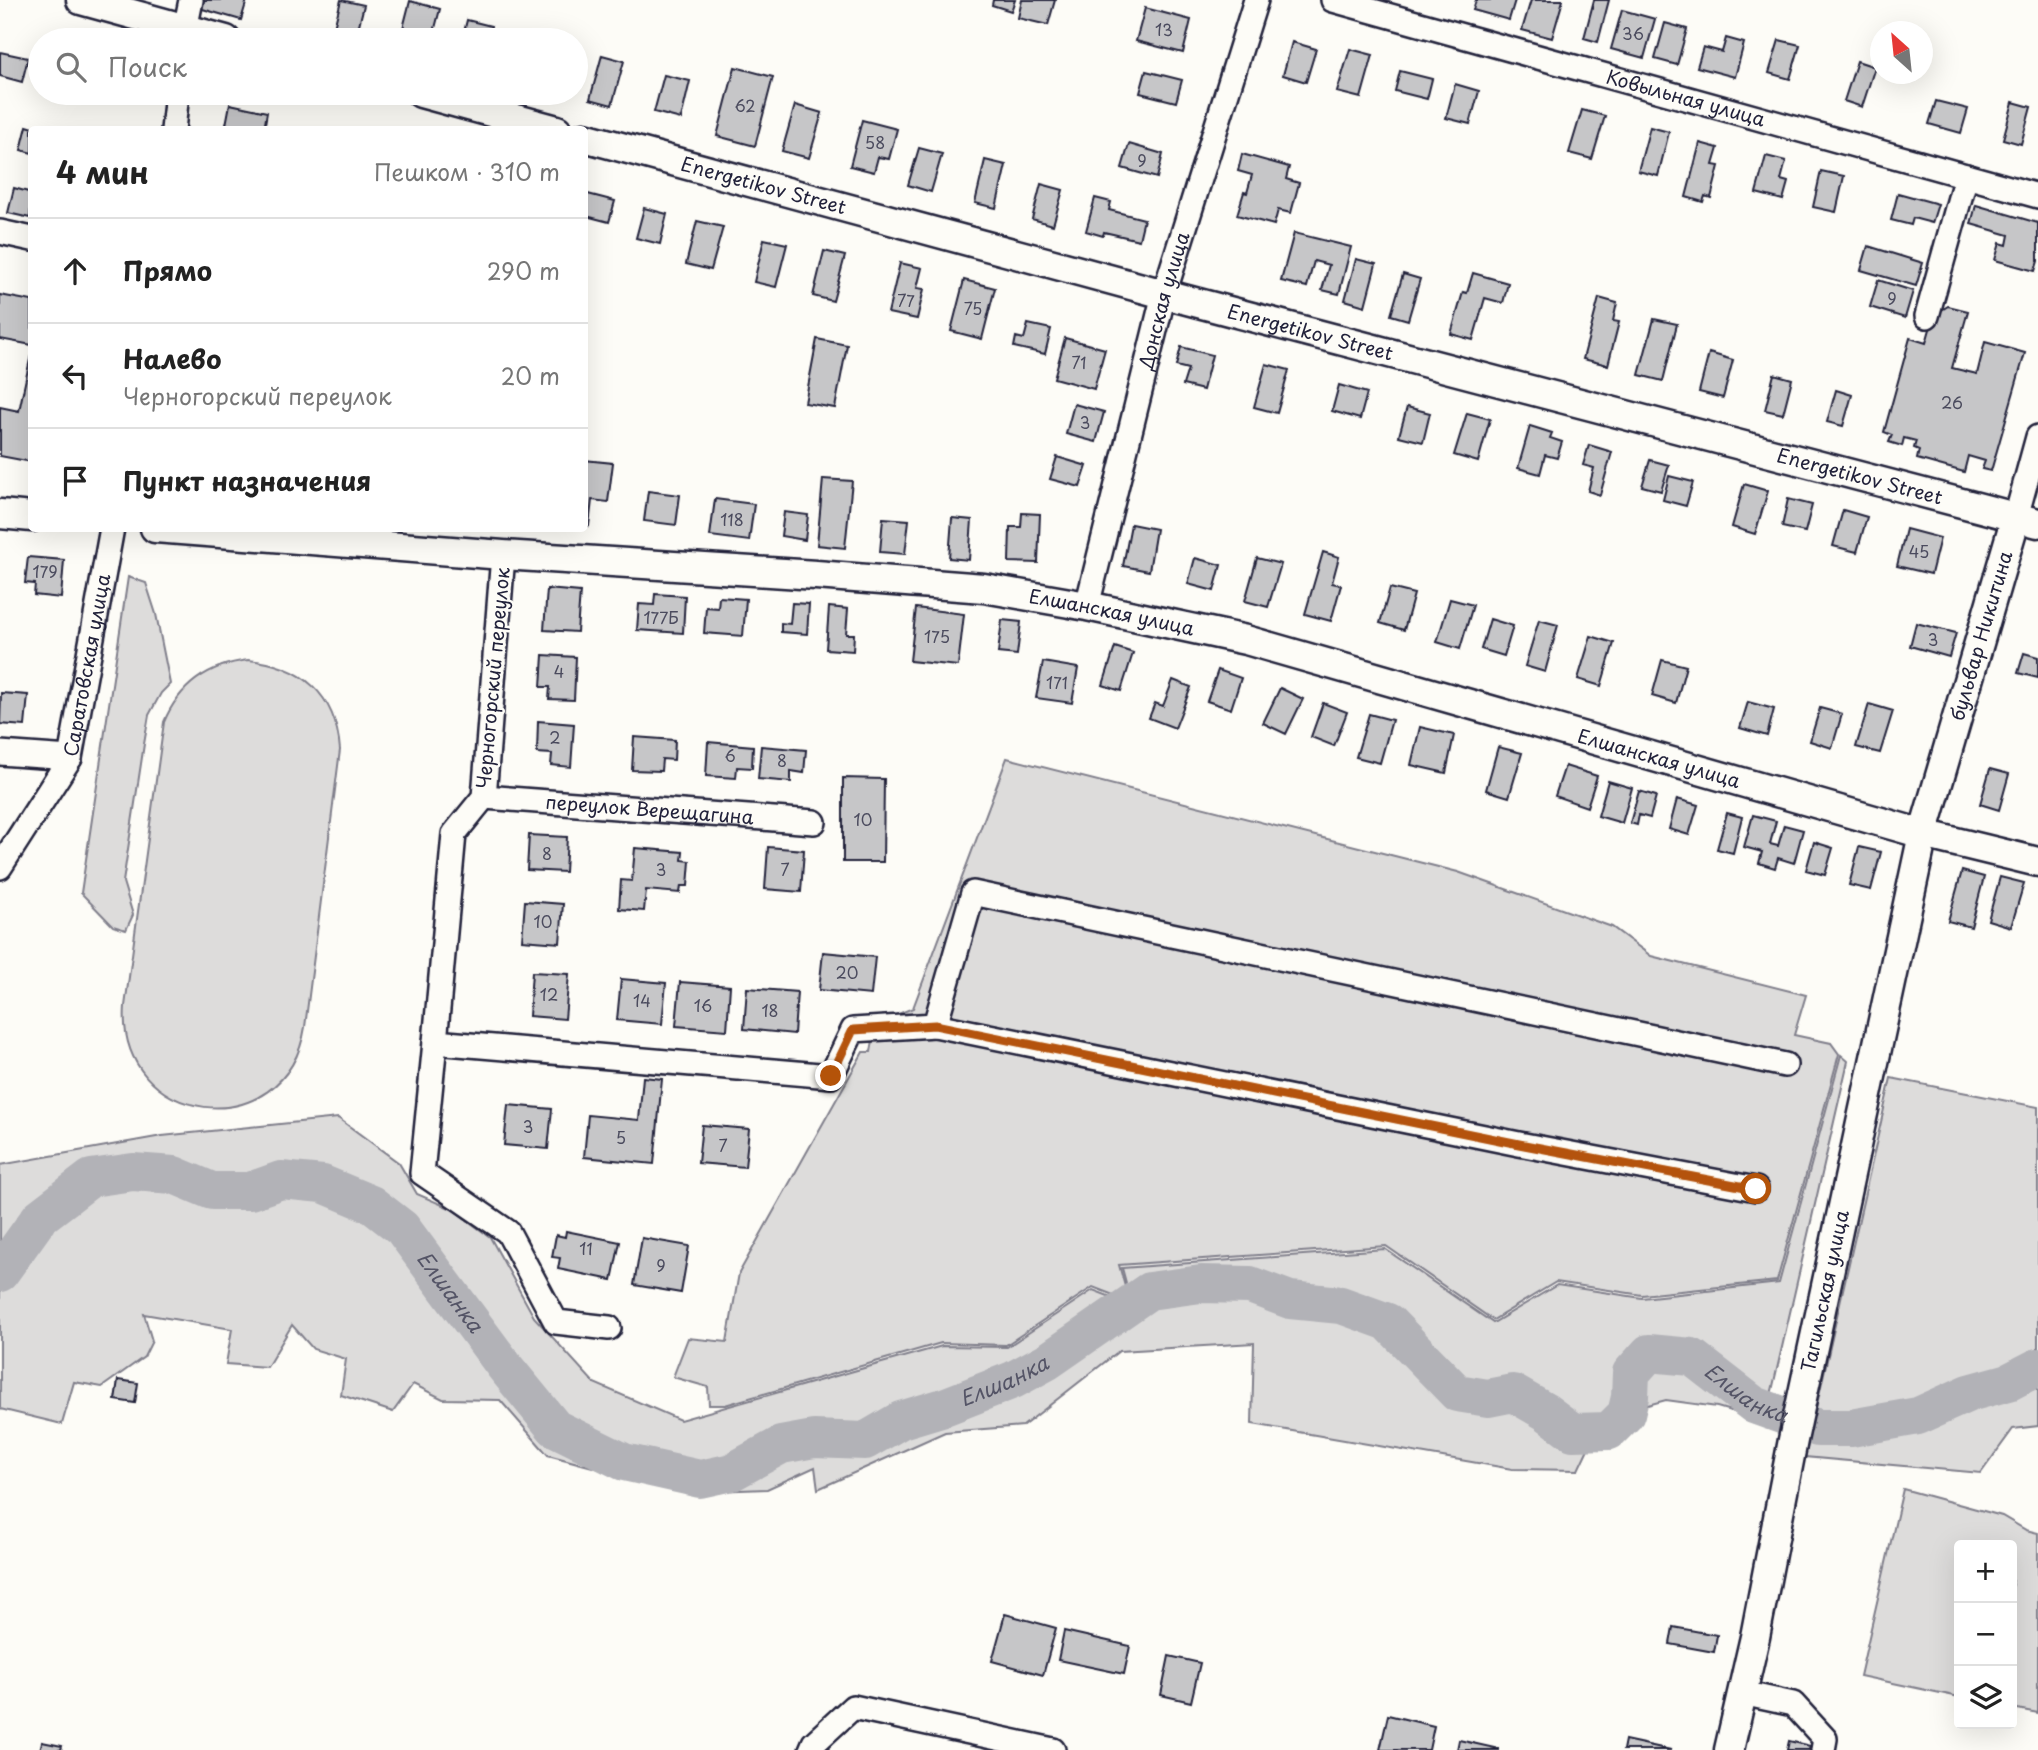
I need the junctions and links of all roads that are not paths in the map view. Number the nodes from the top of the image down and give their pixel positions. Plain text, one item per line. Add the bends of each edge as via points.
1 (81, 0) edge
2 (191, 0) edge
3 (1256, 0) edge
4 (1333, 0) edge
5 (163, 28) edge
6 (185, 28) edge
7 (176, 105) edge
8 (465, 105) edge
9 (173, 126) edge
10 (542, 126) edge
11 (588, 138) edge
12 (1966, 176) junction
13 (2038, 196) edge
14 (0, 232) edge
15 (28, 238) edge
16 (1164, 293) junction
17 (1927, 316) dead end
18 (2038, 437) edge
19 (0, 514) edge
20 (28, 517) edge
21 (2027, 520) edge
22 (111, 532) edge
23 (207, 532) edge
24 (503, 555) junction
25 (1087, 606) junction
26 (0, 753) edge
27 (70, 758) junction
28 (484, 797) junction
29 (814, 822) dead end
30 (1923, 834) junction
31 (2038, 862) edge
32 (0, 867) edge
33 (935, 1025) junction
34 (435, 1042) junction
35 (1784, 1065) dead end
36 (1756, 1189) dead end
37 (609, 1328) dead end
38 (1742, 1693) junction
39 (813, 1746) edge
40 (1053, 1750) edge
41 (1729, 1750) edge
42 (1823, 1750) edge

1 - 5 main road
2 - 6 street
3 - 16 street, Донская улица
4 - 12 street, Ковыльная улица
7 - 9 street
8 - 10 main road
11 - 16 main road, Energetikov Street
12 - 13 street, Ковыльная улица
12 - 17 street
14 - 15 street
16 - 21 main road, Energetikov Street
16 - 25 street, Донская улица
18 - 21 street, бульвар Никитина
19 - 20 main road
21 - 30 main road, бульвар Никитина
22 - 27 street, Саратовская улица
23 - 24 main road, Елшанская улица
24 - 25 main road, Елшанская улица via 984,588
24 - 28 street, Черногорский переулок
25 - 30 main road, Елшанская улица via 1246,640
26 - 27 street
27 - 32 street, Саратовская улица
28 - 29 street, переулок Верещагина
28 - 34 street, Черногорский переулок via 454,834
30 - 31 main road, Елшанская улица
30 - 38 main road, Тагильская улица
33 - 34 street via 853,1030 831,1076
33 - 35 street via 973,893
33 - 36 street
34 - 37 street, Черногорский переулок via 422,1172 508,1232 556,1322
38 - 41 main road, Тагильская улица
38 - 42 street via 1793,1704 1825,1739
39 - 40 street via 853,1707

